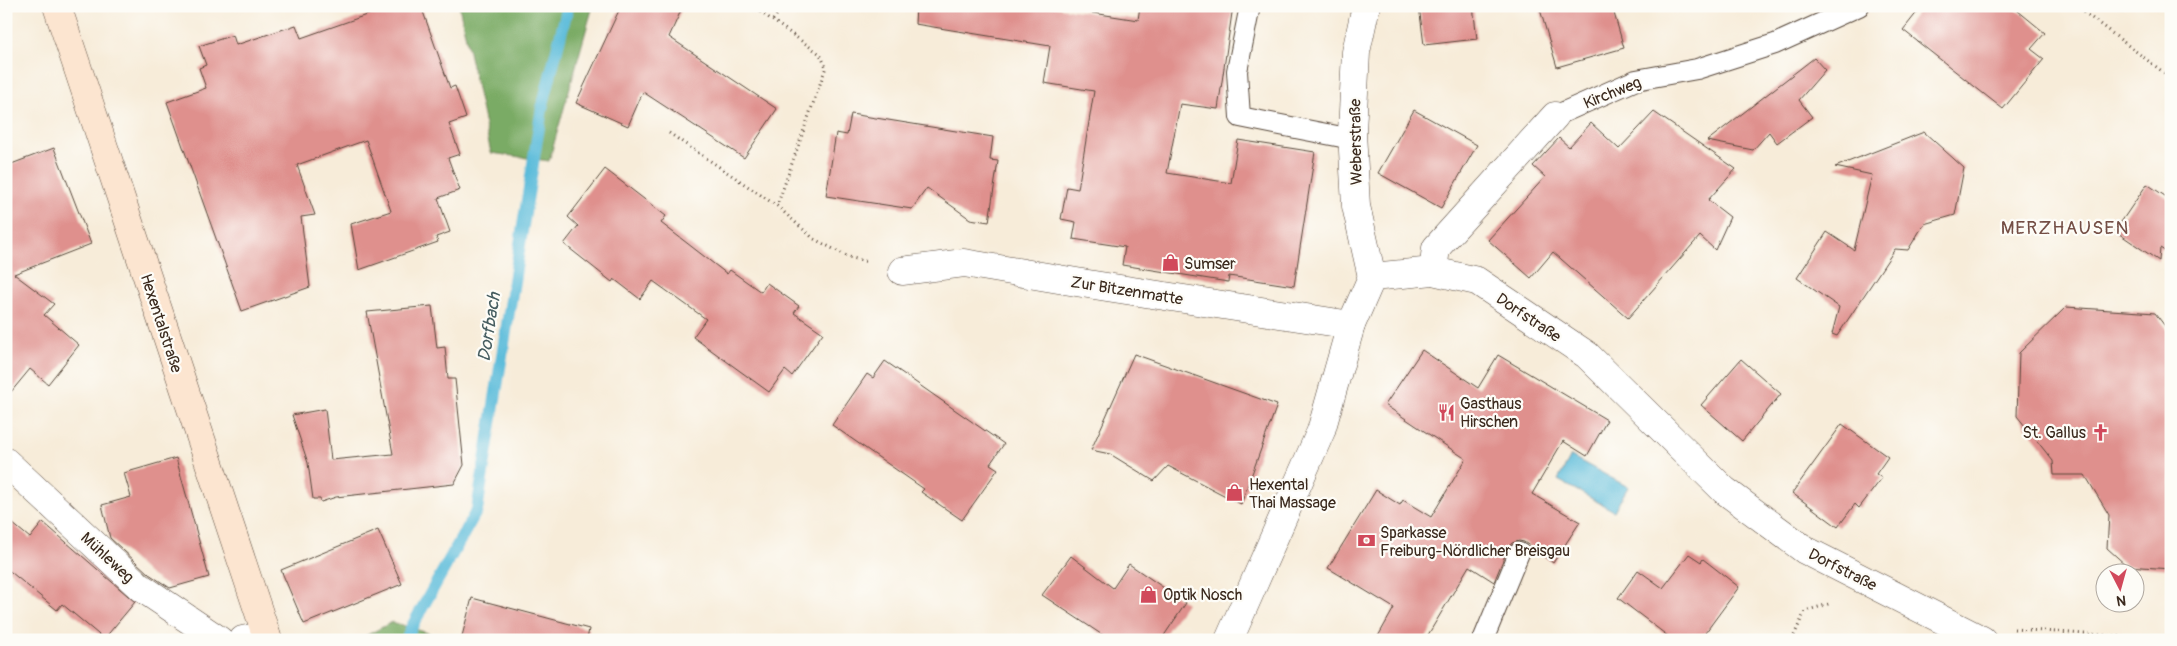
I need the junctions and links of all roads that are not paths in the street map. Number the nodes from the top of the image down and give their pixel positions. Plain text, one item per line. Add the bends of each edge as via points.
1 (57, 6) edge
2 (1250, 6) edge
3 (1366, 6) edge
4 (1859, 6) edge
5 (1555, 116) joint
6 (1352, 139) junction
7 (1433, 270) junction
8 (902, 271) road end
9 (1372, 277) junction
10 (1351, 325) junction
11 (6, 462) edge
12 (1518, 553) dead end
13 (259, 638) edge
14 (1232, 639) edge
15 (219, 640) edge
16 (1483, 640) edge
17 (1982, 640) edge

1 - 13 main road, Hexentalstraße
2 - 6 lane via 1237,71 1240,117
3 - 6 street, Weberstraße via 1356,52
4 - 5 lane, Kirchweg via 1776,44 1697,68 1636,80
5 - 7 street, Kirchweg via 1436,248
6 - 9 street, Weberstraße via 1356,206
7 - 9 street, Dorfstraße
7 - 17 street, Dorfstraße via 1477,281 1587,355 1724,490 1805,550
8 - 10 street, Zur Bitzenmatte via 964,263
9 - 10 street
10 - 14 street via 1321,431
11 - 15 street, Mühleweg via 139,586
12 - 16 lane

